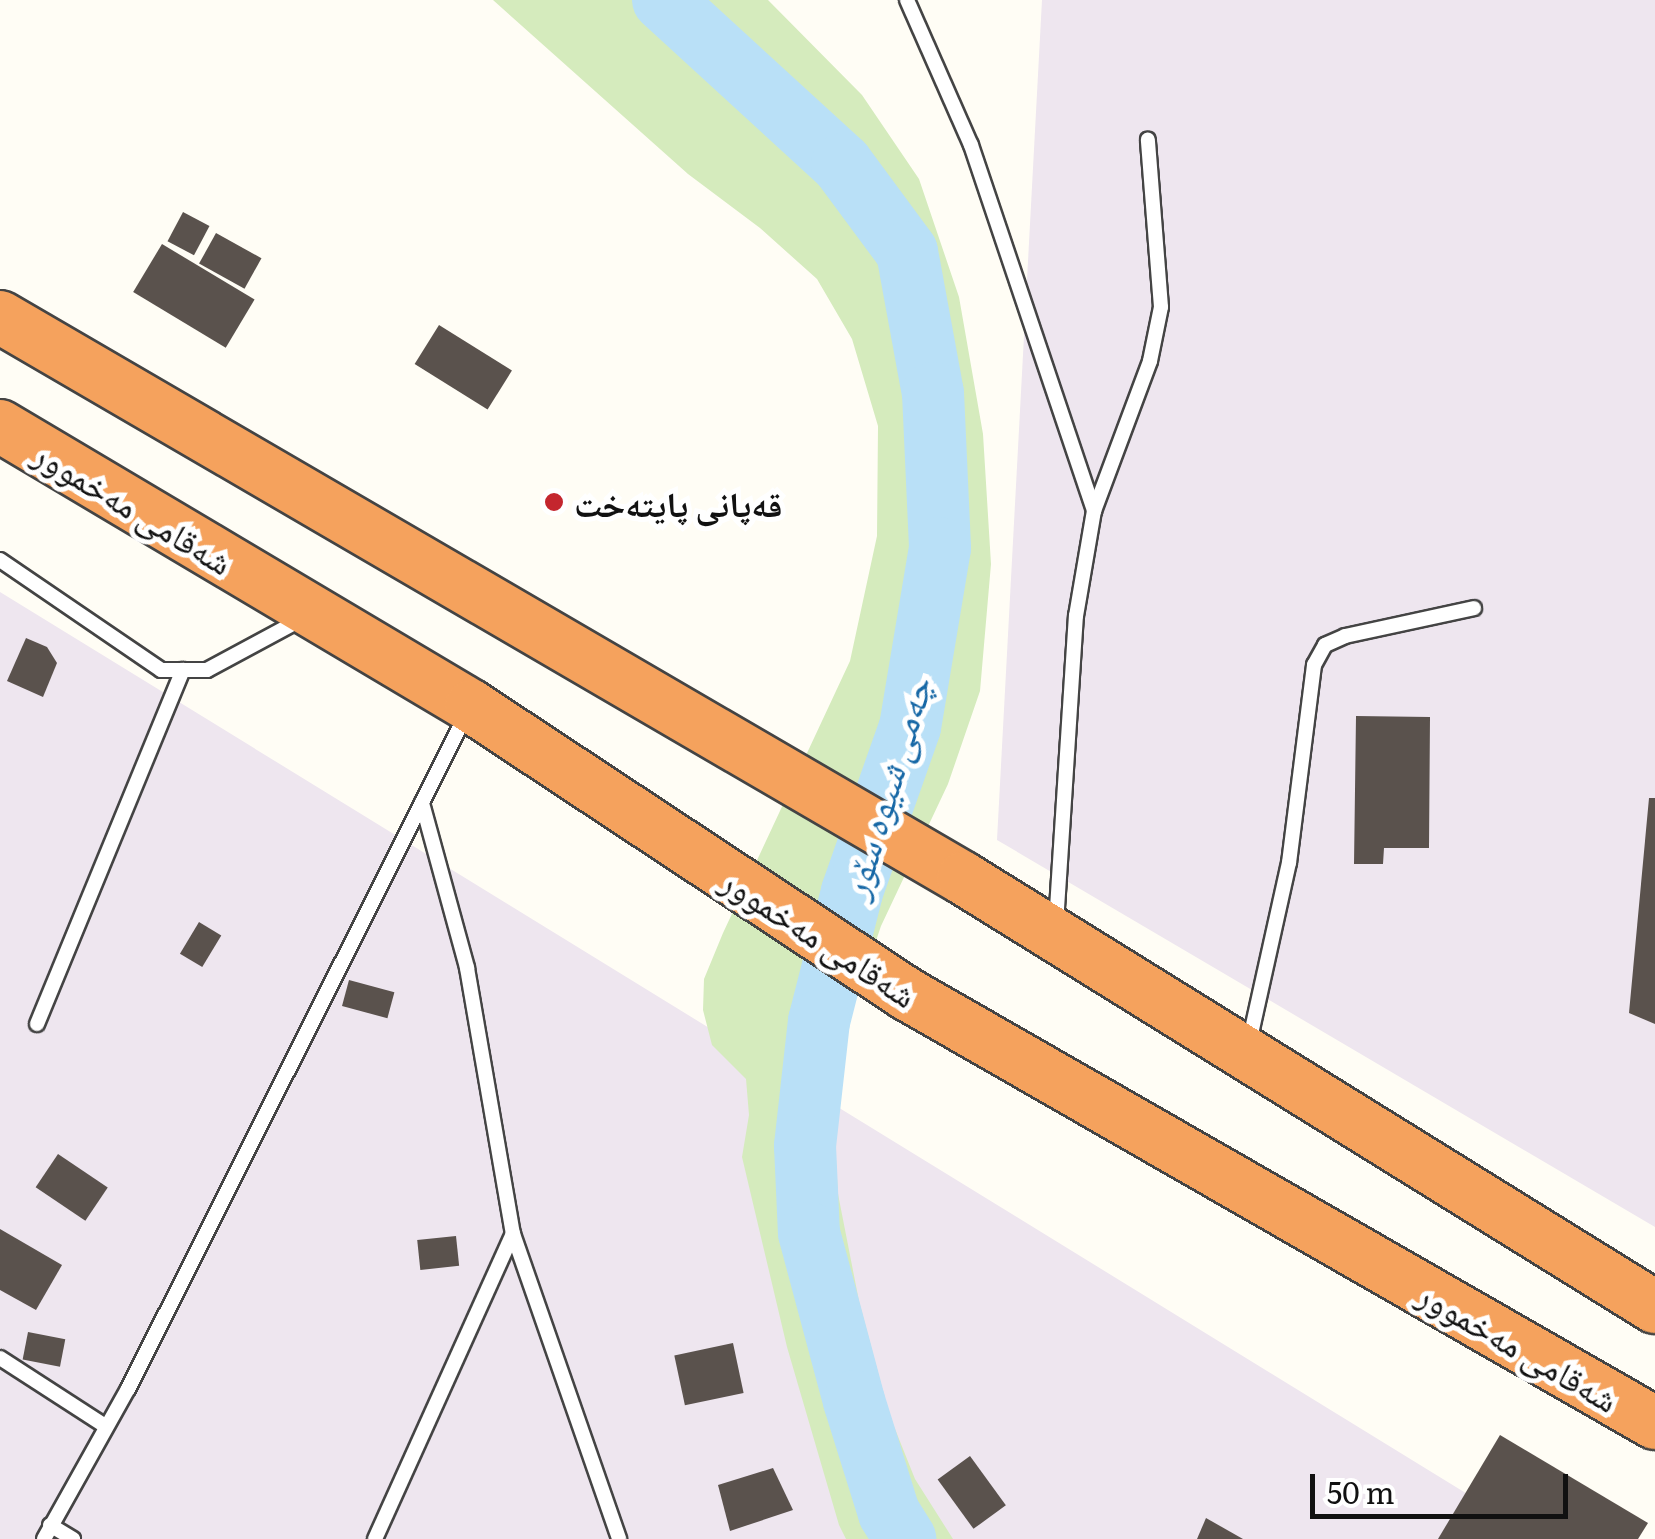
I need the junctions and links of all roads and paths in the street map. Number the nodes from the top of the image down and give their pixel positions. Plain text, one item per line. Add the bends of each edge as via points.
1 (907, 0) edge
2 (1148, 140) dead end
3 (0, 317) edge
4 (0, 426) edge
5 (1094, 511) junction
6 (0, 560) edge
7 (1474, 608) dead end
8 (314, 613) junction
9 (182, 670) junction
10 (470, 706) junction
11 (422, 803) junction
12 (1055, 935) junction
13 (37, 1024) dead end
14 (1246, 1053) junction
15 (513, 1234) junction
16 (1655, 1307) edge
17 (0, 1358) edge
18 (1655, 1423) edge
19 (105, 1426) junction
20 (47, 1532) edge
21 (72, 1539) edge
22 (375, 1539) edge
23 (619, 1539) edge

1 - 5 lane via 971,145
2 - 5 lane via 1161,307 1150,361
3 - 12 highway
4 - 8 highway, شەقامی مەخموور
5 - 12 lane via 1076,616
6 - 9 lane via 161,670
7 - 14 lane via 1345,636 1326,646 1314,665 1288,863
8 - 9 lane via 206,670
8 - 10 highway, شەقامی مەخموور
9 - 13 lane
10 - 11 lane
10 - 18 highway, شەقامی مەخموور via 908,994
11 - 15 lane via 466,968
11 - 19 lane
12 - 14 highway
14 - 16 highway
15 - 22 lane
15 - 23 lane
17 - 19 lane
19 - 20 lane
20 - 21 lane

